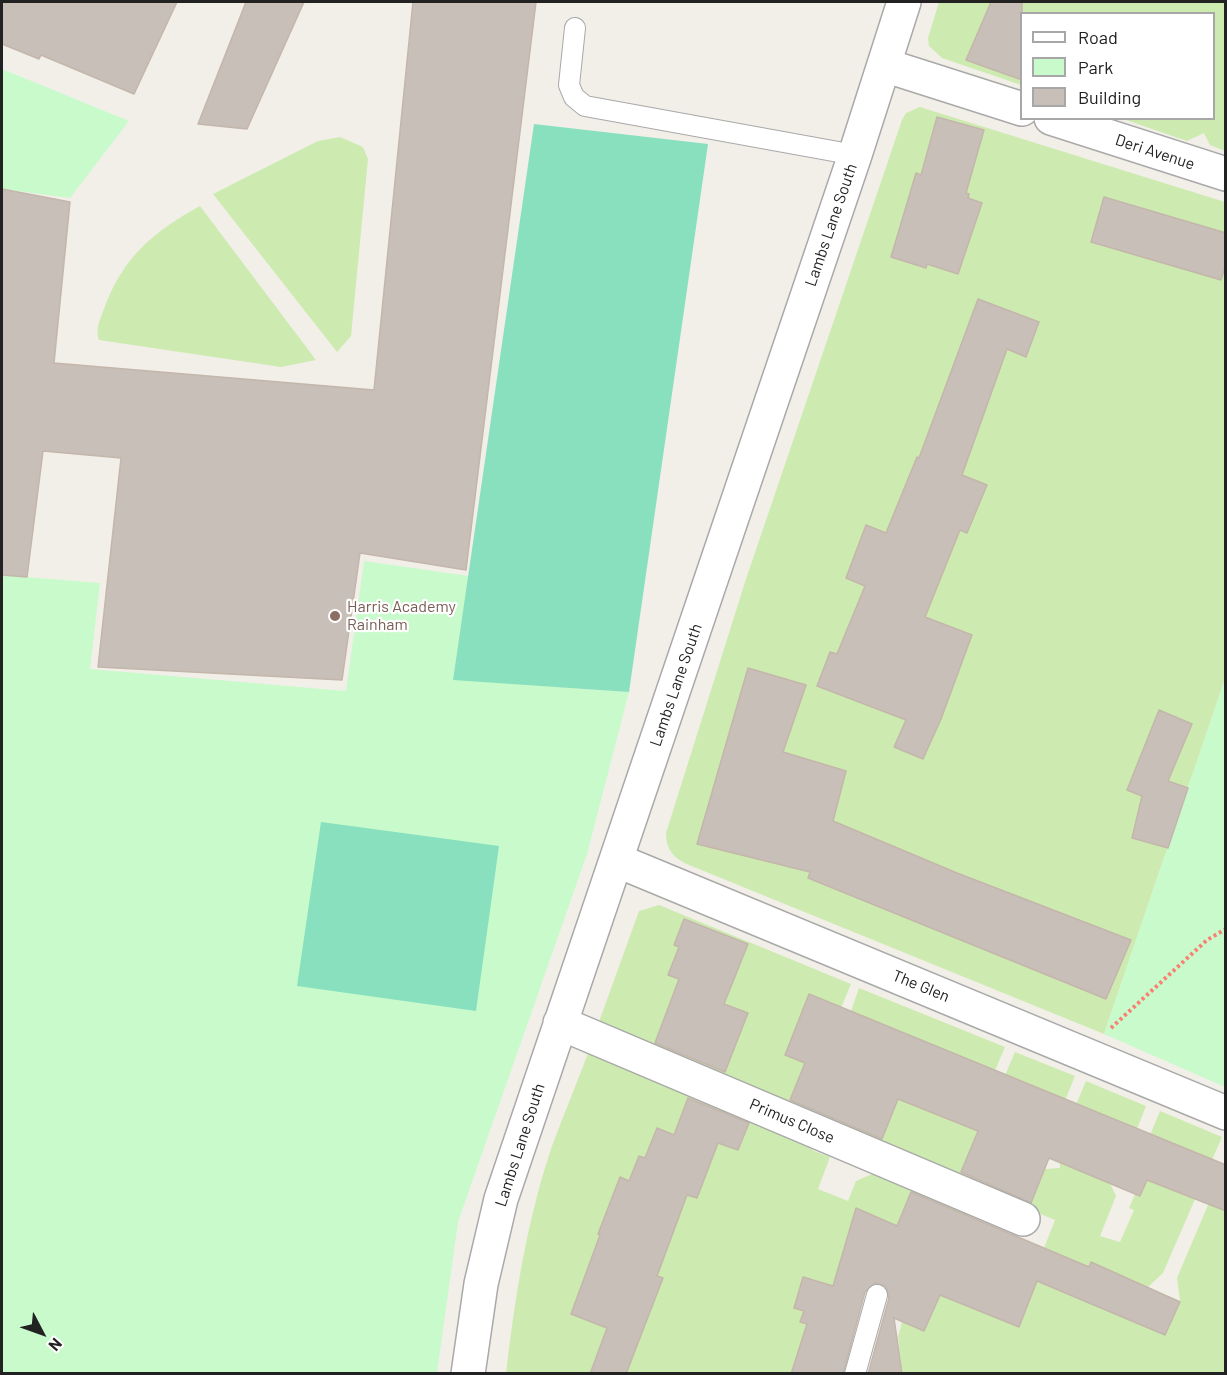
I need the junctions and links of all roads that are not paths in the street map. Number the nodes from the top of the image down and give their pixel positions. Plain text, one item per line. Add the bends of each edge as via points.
1 (904, 2) edge
2 (575, 28) dead end
3 (884, 65) junction
4 (1020, 108) edge
5 (1057, 120) edge
6 (855, 155) junction
7 (1226, 174) edge
8 (616, 860) junction
9 (560, 1023) junction
10 (1226, 1113) edge
11 (1023, 1219) dead end
12 (877, 1295) dead end
13 (468, 1374) edge
14 (855, 1374) edge

1 - 3 street, Lambs Lane South
2 - 6 lane via 569,85 574,97 585,106
3 - 4 street
3 - 6 street, Lambs Lane South
5 - 7 street, Deri Avenue
6 - 8 street, Lambs Lane South
8 - 9 street, Lambs Lane South
8 - 10 street, The Glen
9 - 11 street, Primus Close
9 - 13 street, Lambs Lane South via 501,1199 481,1284
12 - 14 lane

